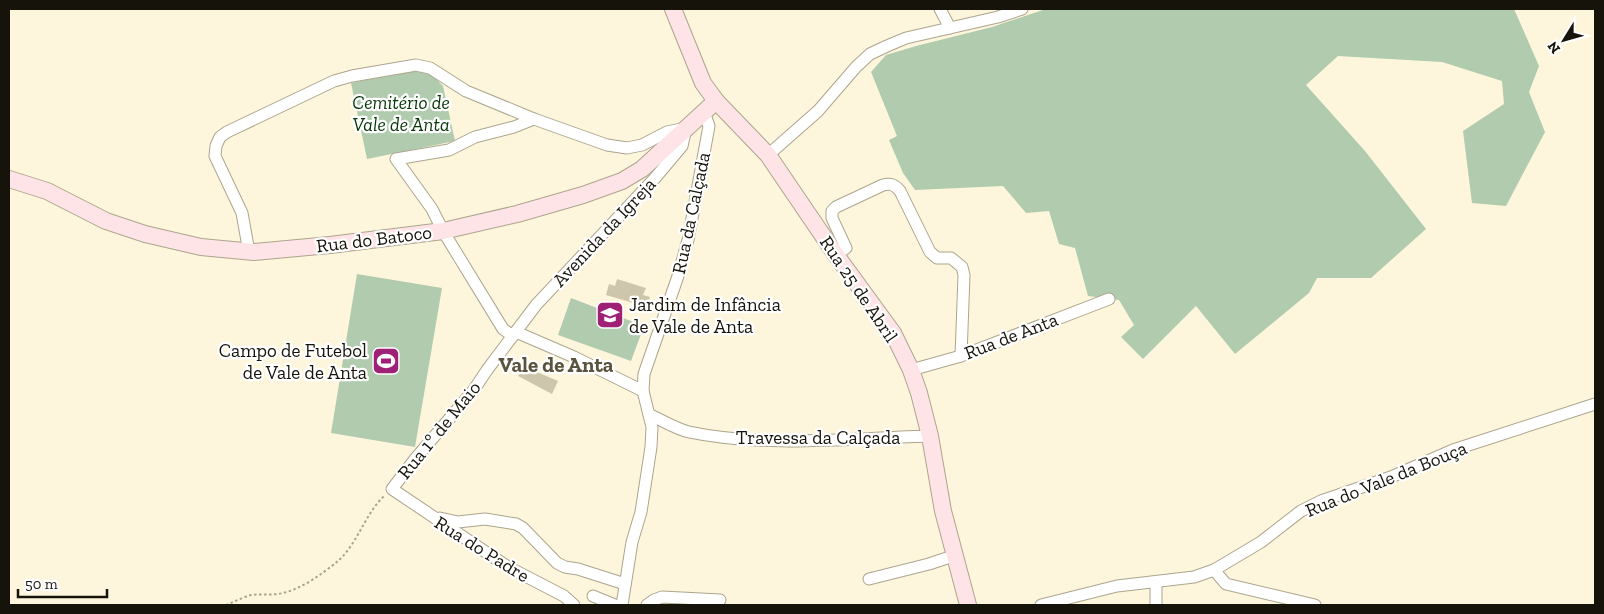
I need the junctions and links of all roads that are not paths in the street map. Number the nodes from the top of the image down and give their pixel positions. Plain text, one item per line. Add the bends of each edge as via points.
1 (673, 9) edge
2 (940, 9) edge
3 (1022, 9) edge
4 (950, 28) junction
5 (716, 101) junction
6 (704, 112) junction
7 (534, 119) junction
8 (686, 128) junction
9 (768, 155) junction
10 (9, 179) edge
11 (442, 231) junction
12 (249, 252) junction
13 (836, 255) junction
14 (1110, 300) dead end
15 (514, 334) junction
16 (961, 356) junction
17 (487, 370) joint
18 (911, 370) junction
19 (643, 391) junction
20 (1595, 404) edge
21 (650, 415) junction
22 (930, 436) junction
23 (392, 490) joint
24 (434, 518) junction
25 (956, 555) junction
26 (1214, 570) junction
27 (869, 580) dead end
28 (1156, 582) junction
29 (625, 584) junction
30 (593, 596) dead end
31 (720, 600) dead end
32 (574, 605) edge
33 (615, 605) edge
34 (622, 605) edge
35 (647, 605) edge
36 (968, 605) edge
37 (1041, 605) edge
38 (1156, 605) edge
39 (1314, 605) edge

1 - 5 street, Rua 25 de Abril via 694,63
2 - 4 street
3 - 4 street
4 - 9 street via 906,38 870,54 818,110
5 - 6 street, Rua do Batoco
5 - 9 street, Rua 25 de Abril
6 - 8 street, Rua do Batoco
6 - 19 street, Rua da Calçada via 709,126 688,240 644,374
7 - 8 street via 607,145 626,148
7 - 11 street via 449,150 396,159 432,209
7 - 12 street via 466,91 430,68 416,65 334,81 227,132 216,146 216,156 242,213
8 - 11 street, Rua do Batoco via 642,169 622,181 517,214
8 - 15 street, Avenida da Igreja via 682,146 536,305
9 - 13 street, Rua 25 de Abril
10 - 12 street, Rua do Batoco via 47,191 106,221 145,234 201,247
11 - 12 street, Rua do Batoco
11 - 15 street via 503,329
13 - 16 street via 846,248 832,211 883,185 895,186 930,252 937,258 951,258 962,267
13 - 18 street, Rua 25 de Abril via 892,334
14 - 16 street, Rua de Anta
15 - 17 street, Avenida da Igreja
15 - 19 street via 583,361
16 - 18 street, Rua de Anta
17 - 23 street, Rua 1º de Maio via 469,398
18 - 22 street, Rua 25 de Abril
19 - 21 street, Rua da Calçada
20 - 26 street, Rua do Vale da Bouça via 1453,450 1391,477 1321,501
21 - 22 street, Travessa da Calçada via 687,432 728,437 782,440
21 - 29 street, Rua da Calçada via 651,447
22 - 25 street, Rua 25 de Abril
23 - 24 street, Rua do Padre
24 - 29 street via 452,522 485,519 516,524 557,563
24 - 32 street, Rua do Padre
25 - 27 street
25 - 36 street, Rua 25 de Abril
26 - 28 street, Rua do Vale da Bouça via 1194,577
26 - 39 street via 1226,584
28 - 37 street, Rua do Vale da Bouça via 1117,586
28 - 38 street
29 - 34 street, Rua da Calçada
30 - 33 street
31 - 35 street via 662,597

